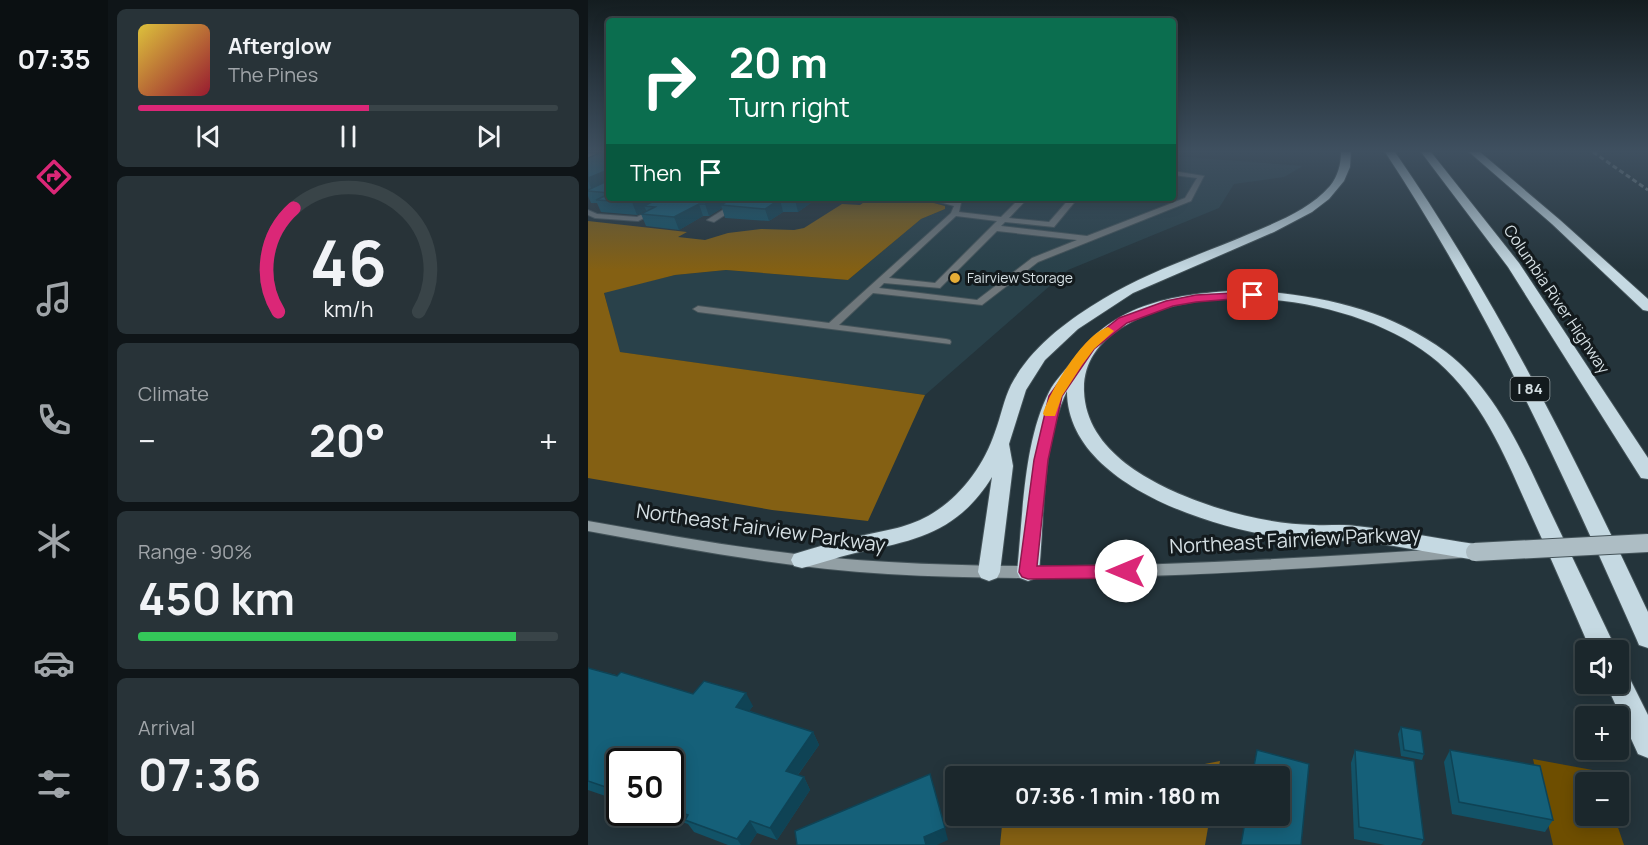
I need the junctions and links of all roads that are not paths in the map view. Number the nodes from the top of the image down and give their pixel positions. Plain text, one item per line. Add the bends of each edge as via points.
1 (1192, 191) edge
2 (1328, 191) edge
3 (1416, 191) edge
4 (1456, 191) edge
5 (1520, 191) edge
6 (673, 201) edge
7 (742, 201) edge
8 (941, 201) edge
9 (1021, 201) edge
10 (1071, 201) edge
11 (588, 212) edge
12 (954, 214) junction
13 (711, 220) dead end
14 (1002, 220) junction
15 (995, 228) junction
16 (1088, 239) junction
17 (882, 280) junction
18 (871, 290) junction
19 (1648, 307) edge
20 (698, 309) dead end
21 (831, 327) junction
22 (946, 342) dead end
23 (1077, 363) junction
24 (1000, 445) junction
25 (1648, 473) edge
26 (588, 526) edge
27 (1648, 543) edge
28 (1475, 552) junction
29 (802, 560) junction
30 (988, 572) junction
31 (1028, 572) junction
32 (1648, 638) edge
33 (1599, 640) edge
34 (1624, 694) edge
35 (1648, 745) edge

1 - 16 lane via 1188,199
2 - 24 highway via 1313,206 1268,231 1122,294 1063,333 1021,382
3 - 32 highway, I 84 via 1518,366
4 - 25 highway, Columbia River Highway via 1514,266
5 - 19 highway
6 - 11 lane via 638,219
7 - 13 lane
8 - 12 lane via 958,205
9 - 14 lane
10 - 14 lane via 1051,225
12 - 14 lane
12 - 17 lane
14 - 15 lane
15 - 16 lane
15 - 17 lane via 937,286
16 - 18 lane via 1035,260 980,303
17 - 18 lane
18 - 21 lane
20 - 21 lane
21 - 22 lane
23 - 28 highway via 1073,394 1084,430 1103,455 1163,494 1193,507 1274,529 1351,533
23 - 31 highway via 1055,396 1049,418
23 - 33 highway via 1090,346 1123,320 1170,304 1228,295 1283,296 1341,307 1417,339 1443,357 1495,421
24 - 29 highway via 961,504 941,518 898,537
24 - 30 highway via 1003,466
26 - 29 main road, Northeast Fairview Parkway
27 - 28 main road, Northeast Fairview Parkway, bridge
28 - 31 main road, Northeast Fairview Parkway via 1138,571
29 - 30 main road, Northeast Fairview Parkway
30 - 31 main road, Northeast Fairview Parkway
34 - 35 highway

